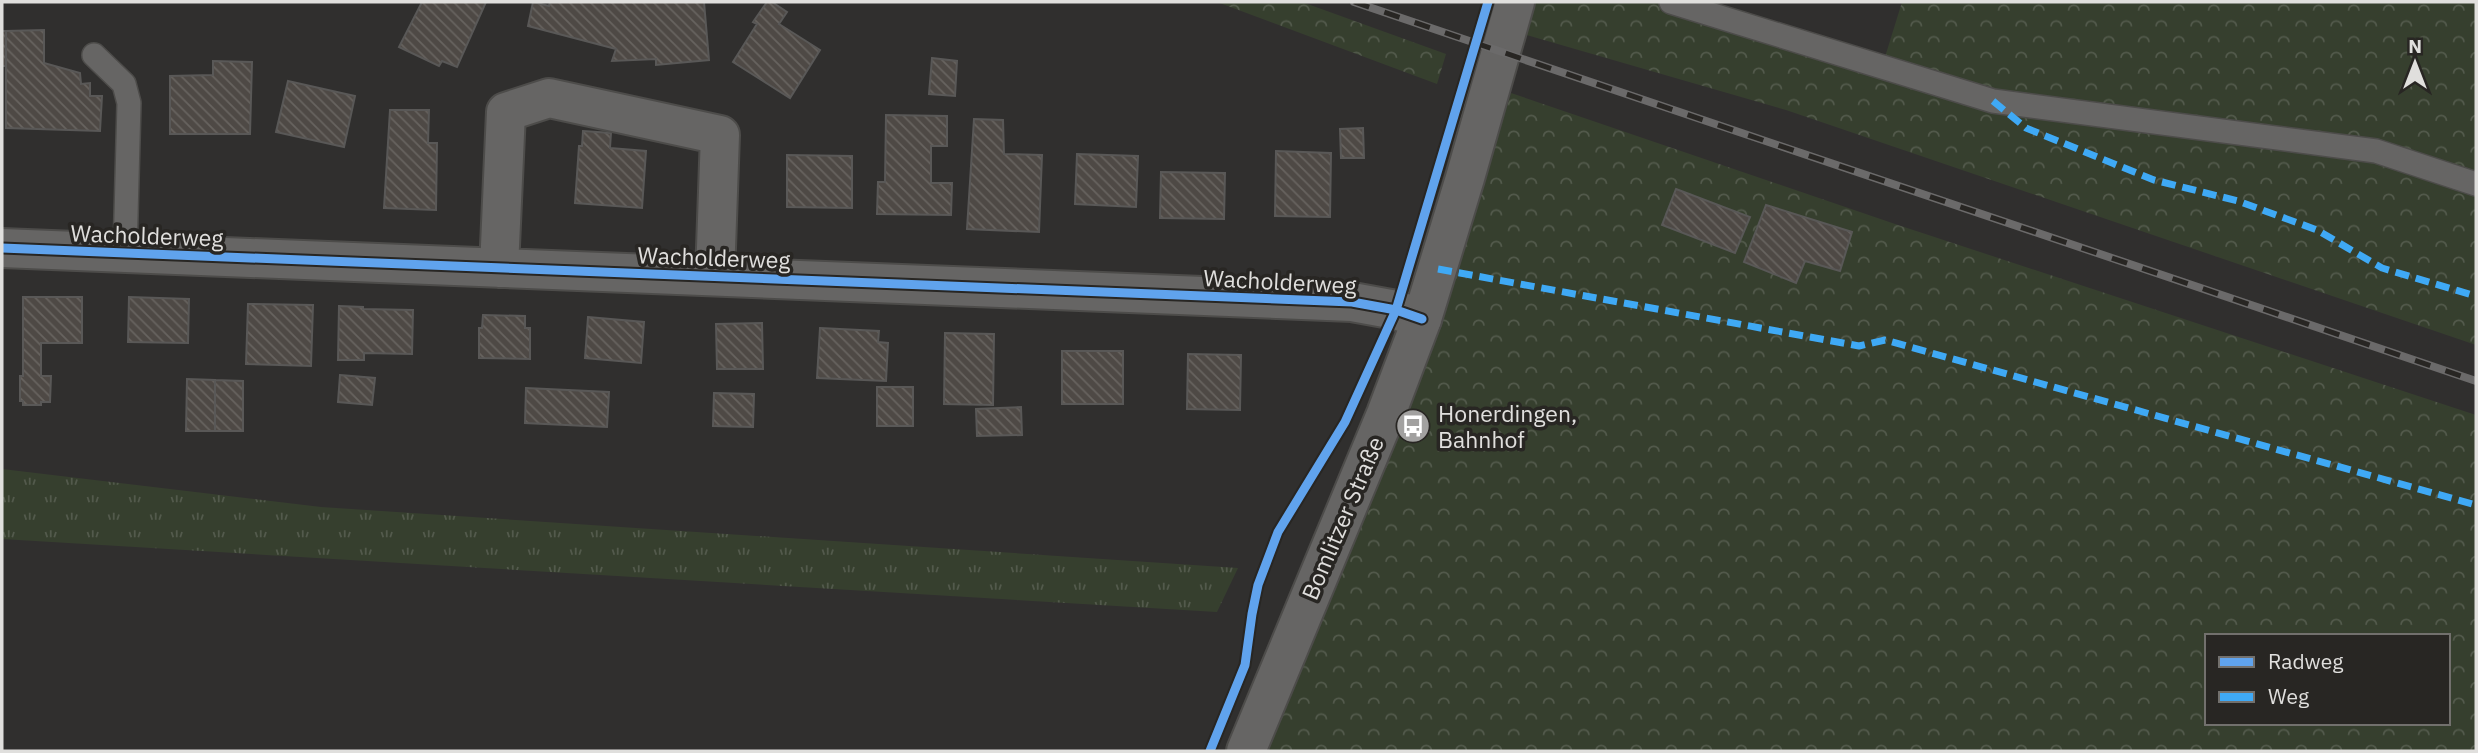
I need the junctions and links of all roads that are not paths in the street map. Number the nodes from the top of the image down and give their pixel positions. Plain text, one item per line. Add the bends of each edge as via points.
1 (1516, 2) edge
2 (1671, 2) edge
3 (94, 55) dead end
4 (2476, 184) edge
5 (2, 248) edge
6 (125, 253) junction
7 (499, 268) junction
8 (716, 276) junction
9 (1422, 318) junction
10 (1246, 751) edge

1 - 9 street, Bomlitzer Straße
2 - 4 lane via 1993,101 2376,152
3 - 6 lane via 124,84 129,103
5 - 6 street, Wacholderweg
6 - 7 street, Wacholderweg
7 - 8 street, Wacholderweg
7 - 8 street, Wacholderweg via 506,112 549,98 720,135
8 - 9 street, Wacholderweg via 1352,302
9 - 10 street, Bomlitzer Straße

